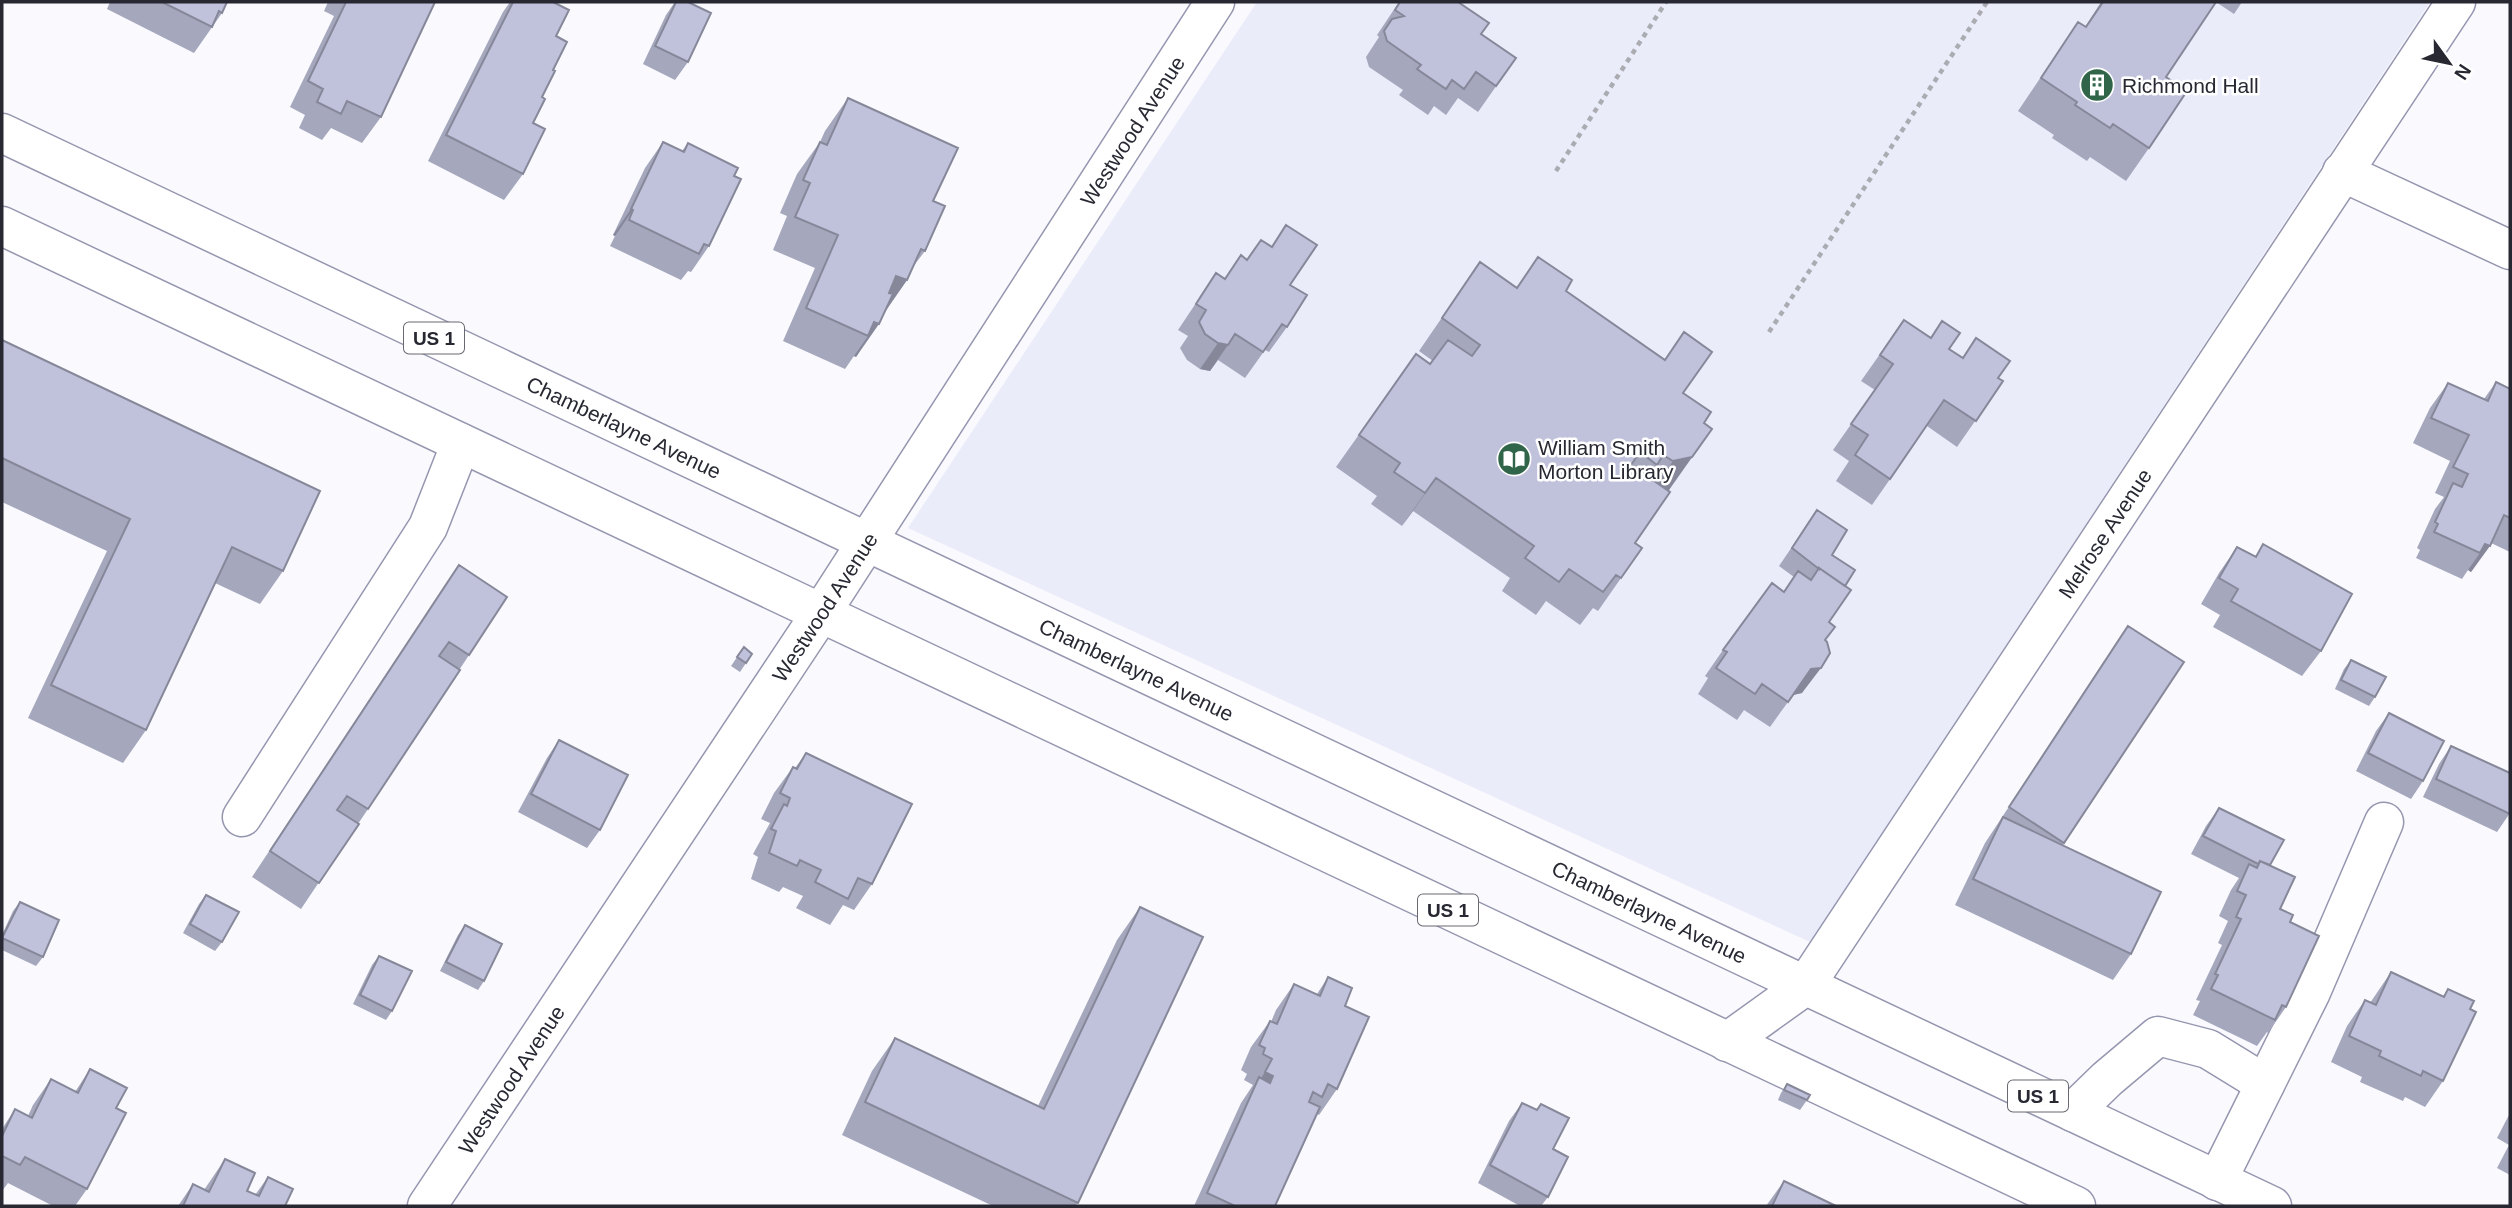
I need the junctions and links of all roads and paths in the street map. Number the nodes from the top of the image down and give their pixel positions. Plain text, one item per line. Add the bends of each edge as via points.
1 (1215, 2) edge
2 (1666, 2) edge
3 (1987, 2) edge
4 (2456, 2) edge
5 (2, 133) edge
6 (1556, 171) dead end
7 (2343, 172) junction
8 (2, 226) edge
9 (2510, 250) edge
10 (1769, 332) dead end
11 (461, 443) junction
12 (866, 542) junction
13 (821, 613) junction
14 (242, 817) dead end
15 (2384, 822) dead end
16 (1805, 986) junction
17 (1727, 1042) junction
18 (2265, 1084) junction
19 (2073, 1112) junction
20 (2217, 1181) junction
21 (427, 1206) edge
22 (2076, 1206) edge
23 (2272, 1206) edge

1 - 12 main road, Westwood Avenue
2 - 6 path
3 - 10 path
4 - 7 main road, Melrose Avenue
5 - 12 main road, Chamberlayne Avenue / US 1
7 - 9 main road
7 - 16 main road, Melrose Avenue
8 - 11 main road, US 1
11 - 13 main road, US 1
11 - 14 main road via 428,527
12 - 13 main road, Westwood Avenue
12 - 16 main road, Chamberlayne Avenue / US 1
13 - 17 main road, US 1
13 - 21 main road, Westwood Avenue
15 - 18 main road via 2311,992
16 - 17 main road, Melrose Avenue
16 - 19 main road, Chamberlayne Avenue / US 1
17 - 22 main road, US 1
18 - 19 main road via 2208,1049 2158,1036
18 - 20 main road
19 - 20 main road, Chamberlayne Avenue / US 1
20 - 23 main road, Chamberlayne Avenue / US 1

